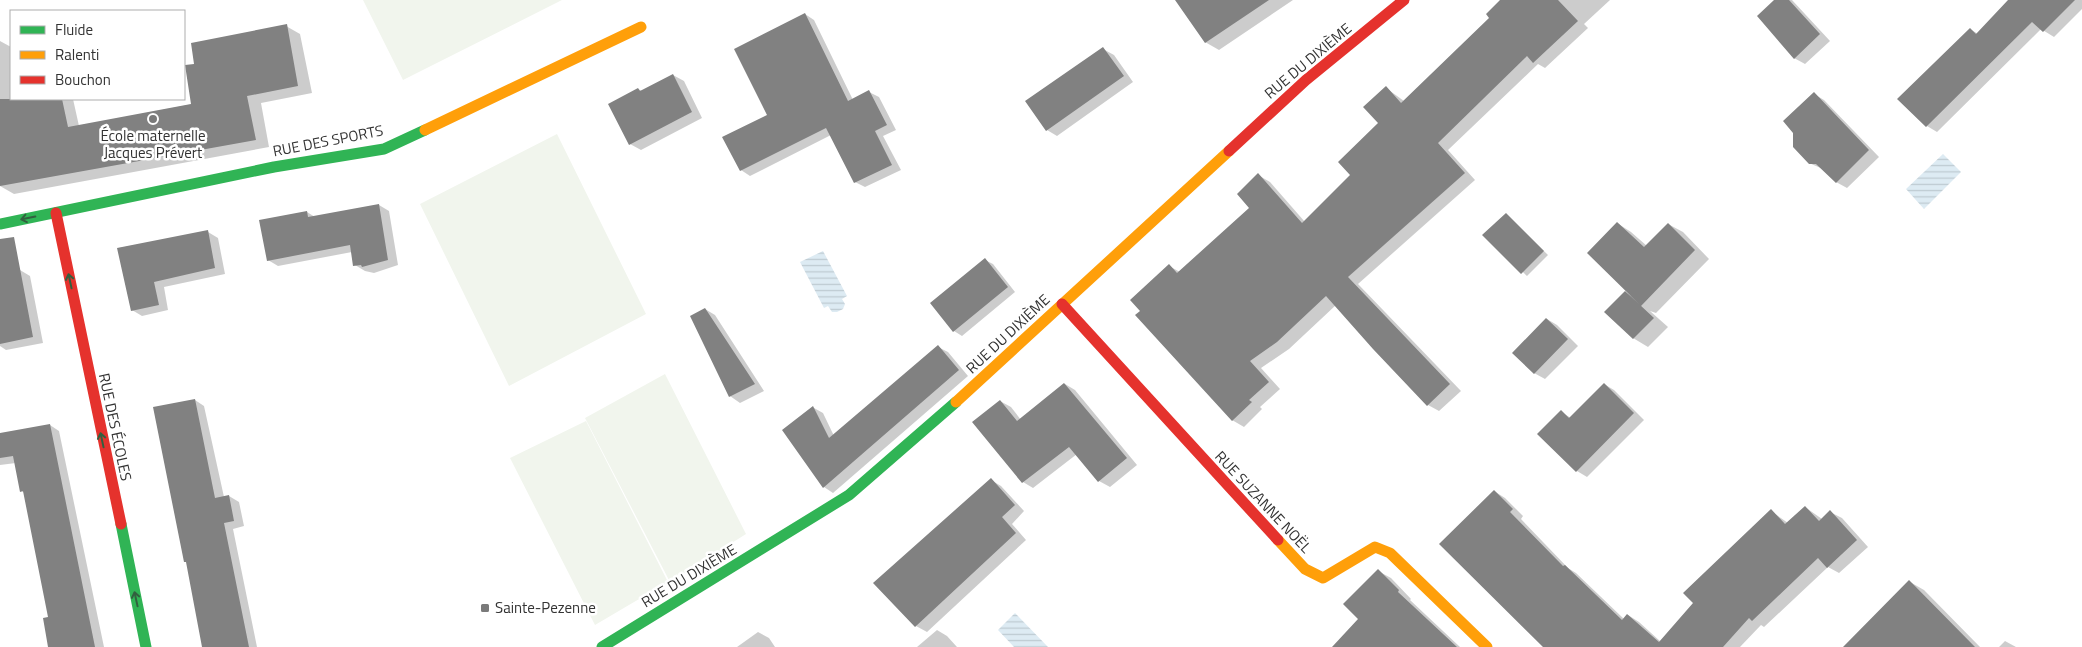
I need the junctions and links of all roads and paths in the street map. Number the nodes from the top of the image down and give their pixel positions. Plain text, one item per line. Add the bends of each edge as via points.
1 (1404, 0) edge
2 (641, 27) dead end
3 (56, 213) junction
4 (0, 224) edge
5 (1062, 304) junction
6 (146, 647) edge
7 (602, 647) edge
8 (1488, 647) edge

1 - 5 street, RUE DU DIXIÈME via 1306,80
2 - 3 street, RUE DES SPORTS via 384,149 274,167
3 -> 4 street, RUE DES SPORTS
6 -> 3 street, RUE DES ÉCOLES
5 - 7 street, RUE DU DIXIÈME via 928,428 849,495
5 - 8 street, RUE SUZANNE NOËL via 1305,570 1323,578 1339,572 1362,552 1374,547 1390,553

